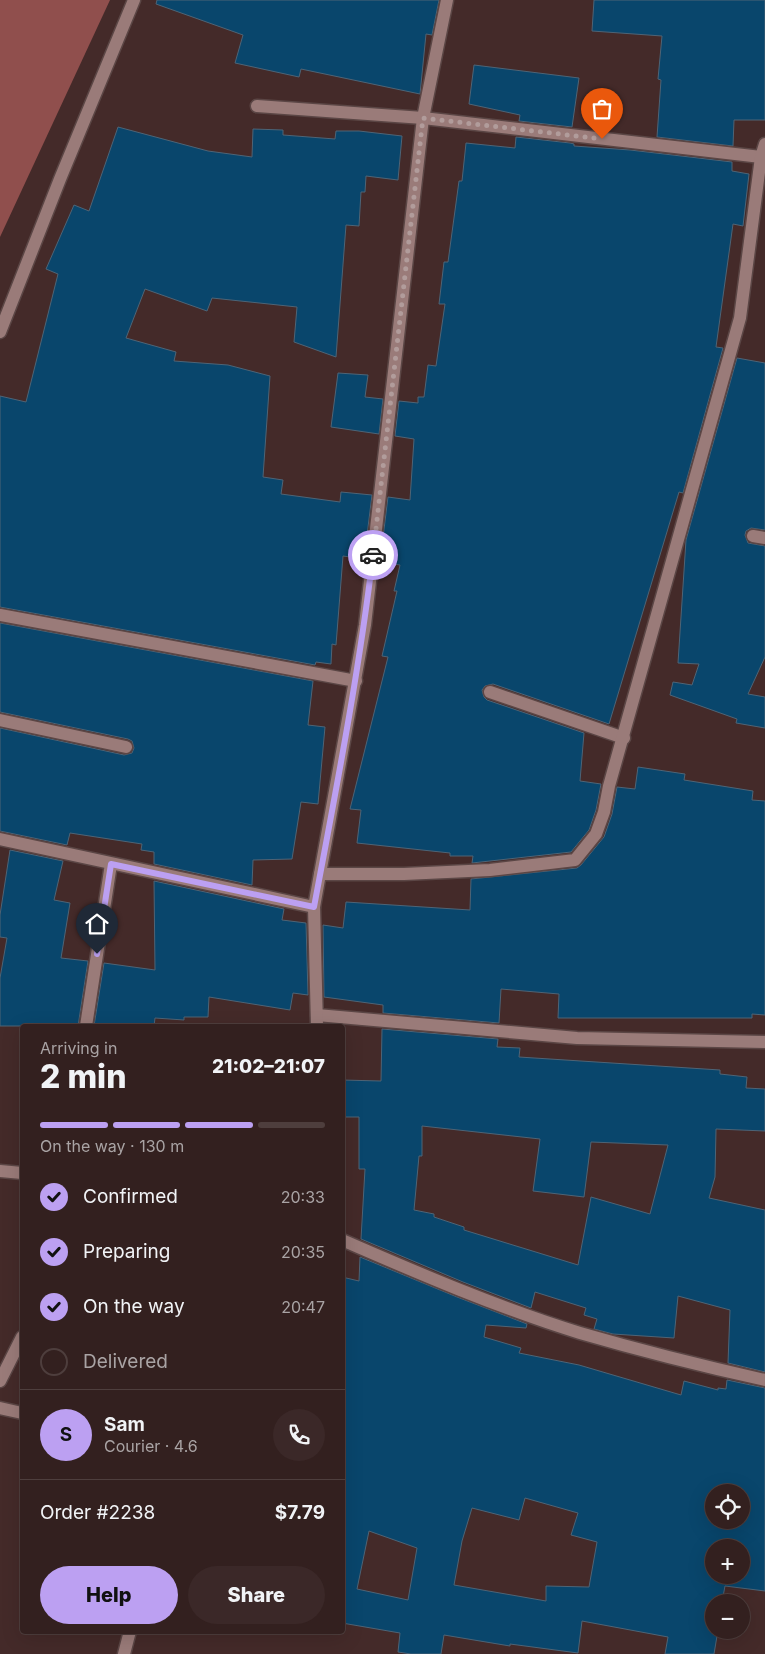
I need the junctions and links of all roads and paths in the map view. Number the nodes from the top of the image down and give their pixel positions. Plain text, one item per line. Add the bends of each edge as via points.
1 (134, 0) edge
2 (447, 0) edge
3 (257, 106) dead end
4 (423, 118) junction
5 (765, 144) edge
6 (761, 157) junction
7 (0, 332) edge
8 (0, 615) edge
9 (356, 681) junction
10 (490, 692) dead end
11 (0, 720) edge
12 (624, 738) junction
13 (126, 747) dead end
14 (0, 839) edge
15 (111, 864) junction
16 (320, 874) junction
17 (314, 907) junction
18 (317, 1021) edge
19 (86, 1024) edge
20 (765, 1042) edge
21 (0, 1171) edge
22 (20, 1173) edge
23 (345, 1241) edge
24 (20, 1341) edge
25 (765, 1380) edge
26 (0, 1381) edge
27 (0, 1408) edge
28 (20, 1413) edge
29 (129, 1634) edge
30 (124, 1654) edge

1 - 7 street
2 - 4 street
3 - 4 street
4 - 6 street
4 - 9 street
5 - 6 street
6 - 12 street via 740,318
8 - 9 street
9 - 16 street
10 - 12 street
11 - 13 street
12 - 16 street via 596,834 575,860 490,870
14 - 15 street
15 - 17 street
15 - 19 street
16 - 17 street
17 - 18 street
18 - 20 street via 577,1038
21 - 22 street
23 - 25 street via 445,1284 579,1332 682,1362
24 - 26 street
27 - 28 street
29 - 30 street

